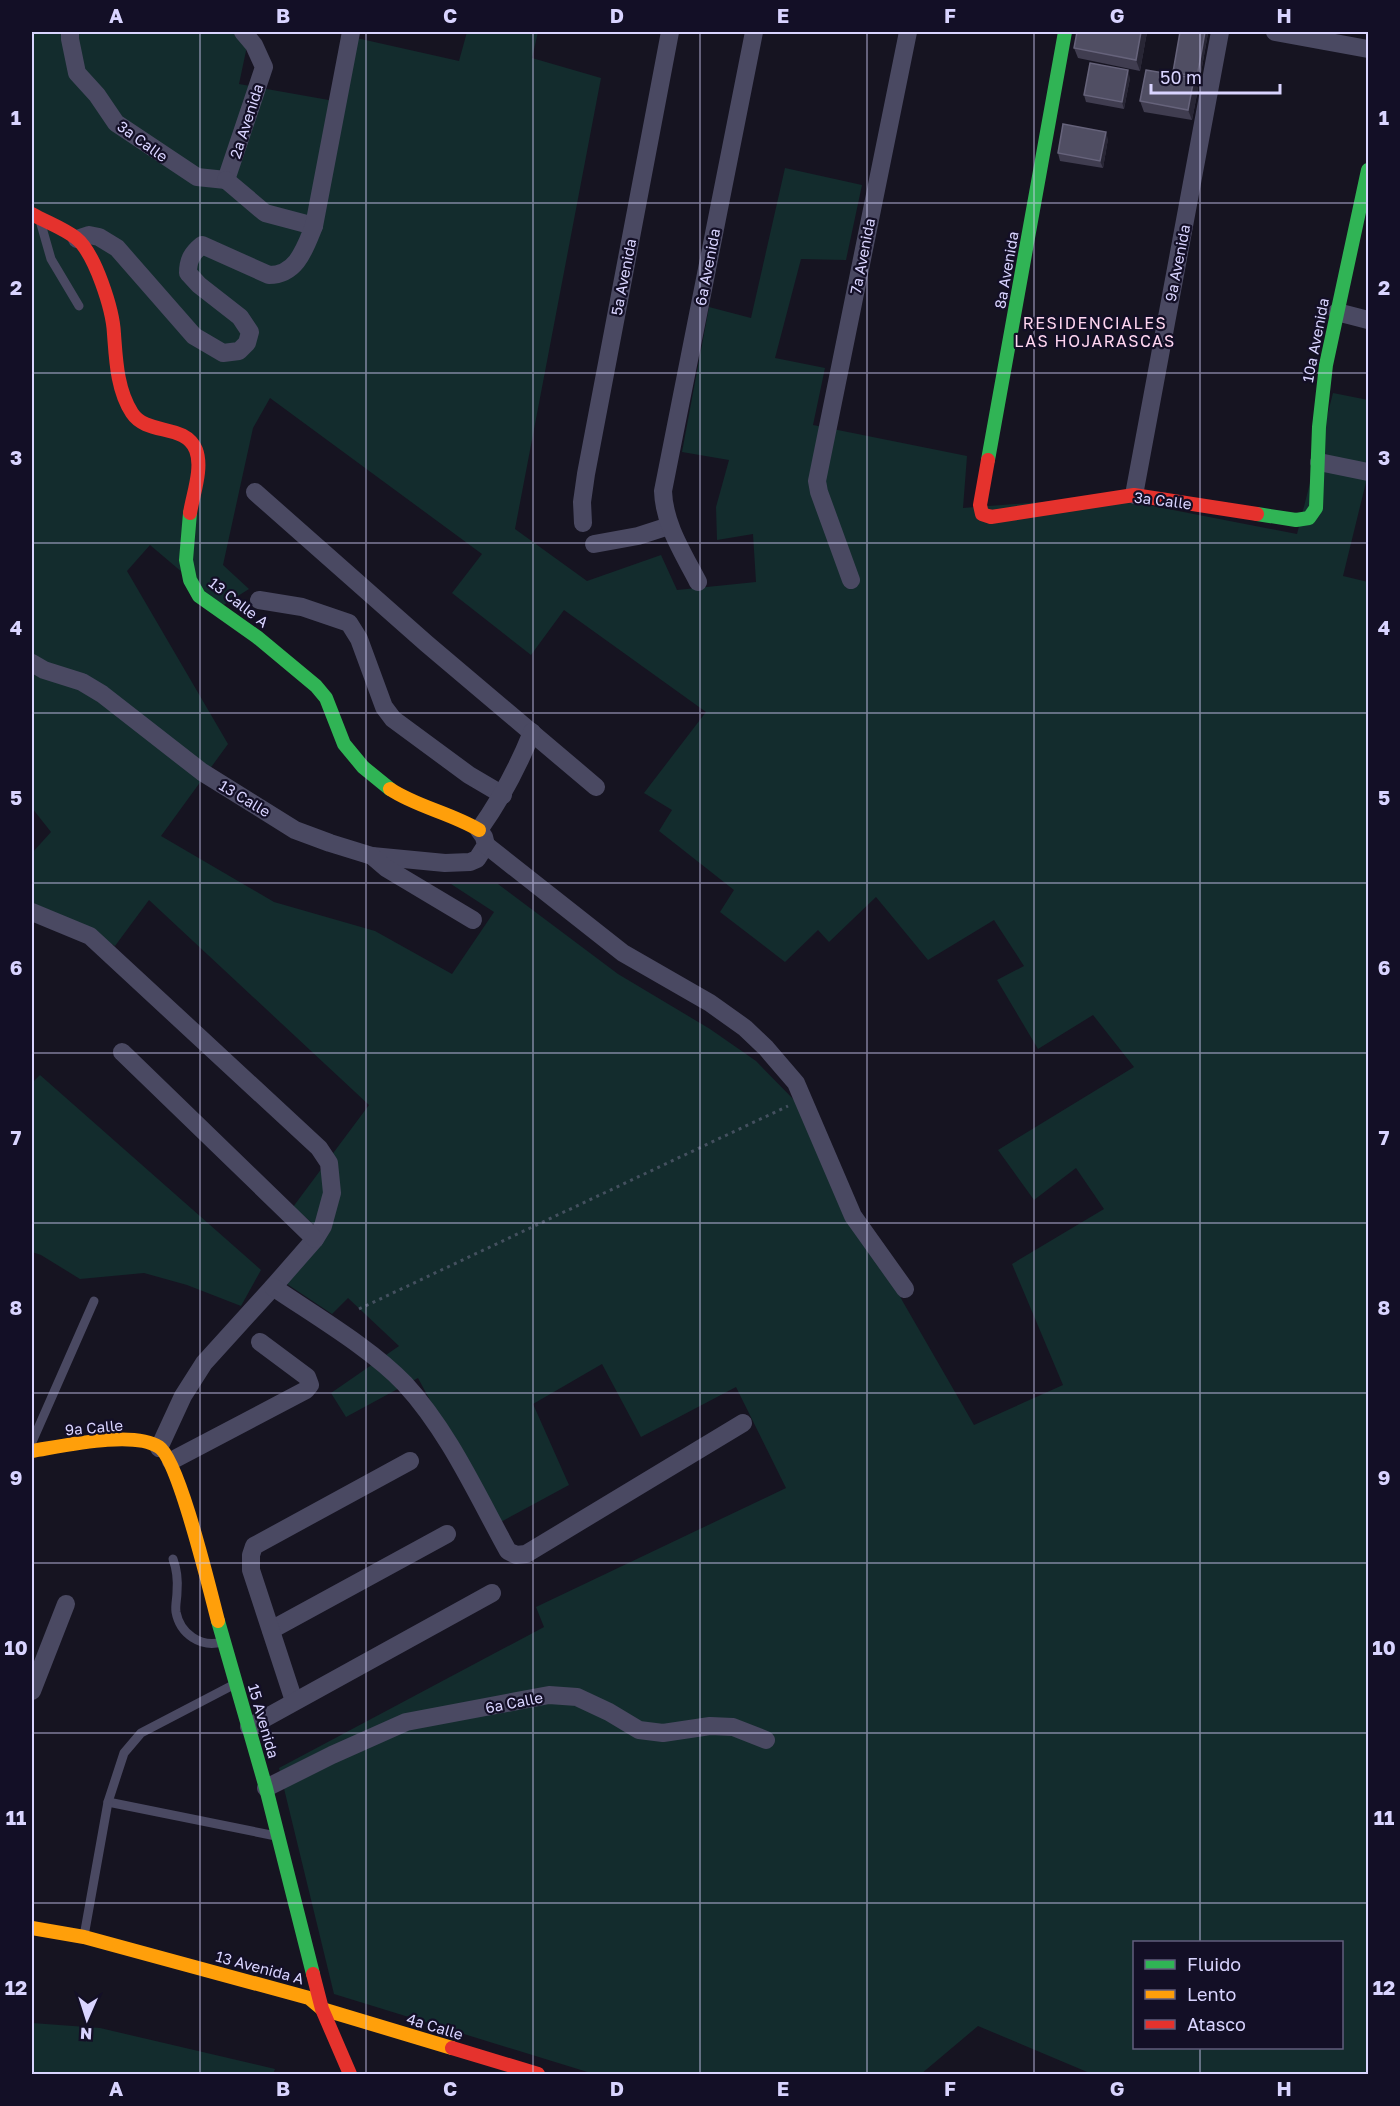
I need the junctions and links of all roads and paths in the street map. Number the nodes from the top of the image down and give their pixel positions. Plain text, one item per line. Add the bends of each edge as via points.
1 (243, 32) edge
2 (351, 32) edge
3 (670, 32) edge
4 (754, 32) edge
5 (908, 32) edge
6 (1065, 32) edge
7 (1220, 32) edge
8 (1275, 32) edge
9 (70, 35) edge
10 (1368, 49) edge
11 (1368, 170) edge
12 (226, 180) junction
13 (36, 216) edge
14 (314, 226) junction
15 (77, 238) junction
16 (79, 306) dead end
17 (1337, 312) junction
18 (1368, 320) edge
19 (1319, 462) junction
20 (1368, 472) edge
21 (255, 492) dead end
22 (1134, 495) junction
23 (982, 514) joint
24 (1309, 518) joint
25 (583, 523) dead end
26 (673, 534) junction
27 (594, 544) dead end
28 (851, 580) dead end
29 (698, 582) dead end
30 (259, 600) dead end
31 (32, 663) edge
32 (532, 732) junction
33 (596, 787) dead end
34 (503, 795) junction
35 (482, 843) junction
36 (372, 856) junction
37 (32, 912) edge
38 (473, 920) dead end
39 (122, 1052) dead end
40 (803, 1099) junction
41 (315, 1239) junction
42 (273, 1287) junction
43 (905, 1289) dead end
44 (94, 1301) dead end
45 (359, 1309) dead end
46 (260, 1342) dead end
47 (743, 1423) dead end
48 (32, 1442) edge
49 (32, 1451) edge
50 (165, 1454) junction
51 (410, 1461) dead end
52 (447, 1534) dead end
53 (173, 1559) dead end
54 (492, 1593) dead end
55 (66, 1604) dead end
56 (271, 1630) junction
57 (224, 1642) junction
58 (237, 1683) junction
59 (32, 1691) edge
60 (294, 1701) junction
61 (249, 1726) junction
62 (766, 1740) dead end
63 (266, 1788) junction
64 (108, 1802) junction
65 (278, 1837) junction
66 (32, 1928) edge
67 (84, 1938) junction
68 (43, 1944) dead end
69 (182, 1978) dead end
70 (322, 2009) junction
71 (307, 2016) dead end
72 (350, 2074) edge
73 (538, 2074) edge

1 - 12 street, 2a Avenida via 264,67
2 - 14 street
3 - 25 street, 5a Avenida via 586,474
4 - 26 street, 6a Avenida via 663,491
5 - 28 street, 7a Avenida via 817,482
6 - 23 street, 8a Avenida via 980,505
7 - 22 street, 9a Avenida
8 - 10 street
9 - 12 street, 3a Calle via 77,73 116,123 197,177
11 - 17 street, 10a Avenida
12 - 14 street via 265,213
13 - 15 street
13 - 16 lane via 51,260
14 - 15 street via 291,270 279,275 269,276 202,245 193,253 188,273 240,316 250,332 239,351 223,353 194,336 117,248 99,237
15 - 35 street, 13 Calle A via 102,282 114,327 116,368 133,415 148,426 174,431 192,442 197,452 199,463 186,560 190,580 200,596 316,686 326,698 344,744 363,767 393,791 464,821
17 - 18 street
17 - 19 street, 10a Avenida via 1322,396
19 - 20 street
19 - 24 street, 10a Avenida via 1316,508
21 - 32 street
22 - 23 street, 3a Calle via 992,517
22 - 24 street, 3a Calle via 1296,520
26 - 27 street
26 - 29 street
30 - 34 street via 302,607 350,623 384,707 393,719
31 - 36 street, 13 Calle via 102,694 202,772 295,830
32 - 33 street
32 - 34 street
34 - 35 street
35 - 36 street, 13 Calle via 477,859 470,862
35 - 40 street via 622,953 710,1003 745,1028 796,1083
36 - 38 street
37 - 41 street via 90,936 320,1148 329,1163 332,1193
39 - 41 street
40 - 43 street via 854,1216
40 - 45 path
41 - 42 street
42 - 47 street via 359,1346 405,1384 448,1444 508,1551 516,1555 526,1554
42 - 50 street via 204,1363 183,1396
44 - 48 lane
46 - 50 street via 307,1377 310,1385 306,1390
49 - 50 street, 9a Calle via 143,1440
50 - 57 street, 15 Avenida via 179,1483
51 - 56 street via 254,1546 251,1570
52 - 56 street
53 - 57 lane via 177,1571 176,1611 183,1628 205,1645
54 - 60 street
55 - 59 street
56 - 60 street
57 - 58 street, 15 Avenida
58 - 61 street, 15 Avenida
58 - 64 lane via 141,1734 124,1754
60 - 61 street
61 - 63 street, 15 Avenida
62 - 63 street, 6a Calle via 733,1727 663,1733 639,1730 577,1697 549,1695 406,1722
63 - 65 street, 15 Avenida
64 - 65 lane
64 - 67 lane
65 - 70 street, 15 Avenida
66 - 67 street, 13 Avenida A
67 - 70 street, 13 Avenida A via 309,1998
68 - 69 street via 114,1957
70 - 71 street
70 - 72 street, 15 Avenida
70 - 73 street, 4a Calle

